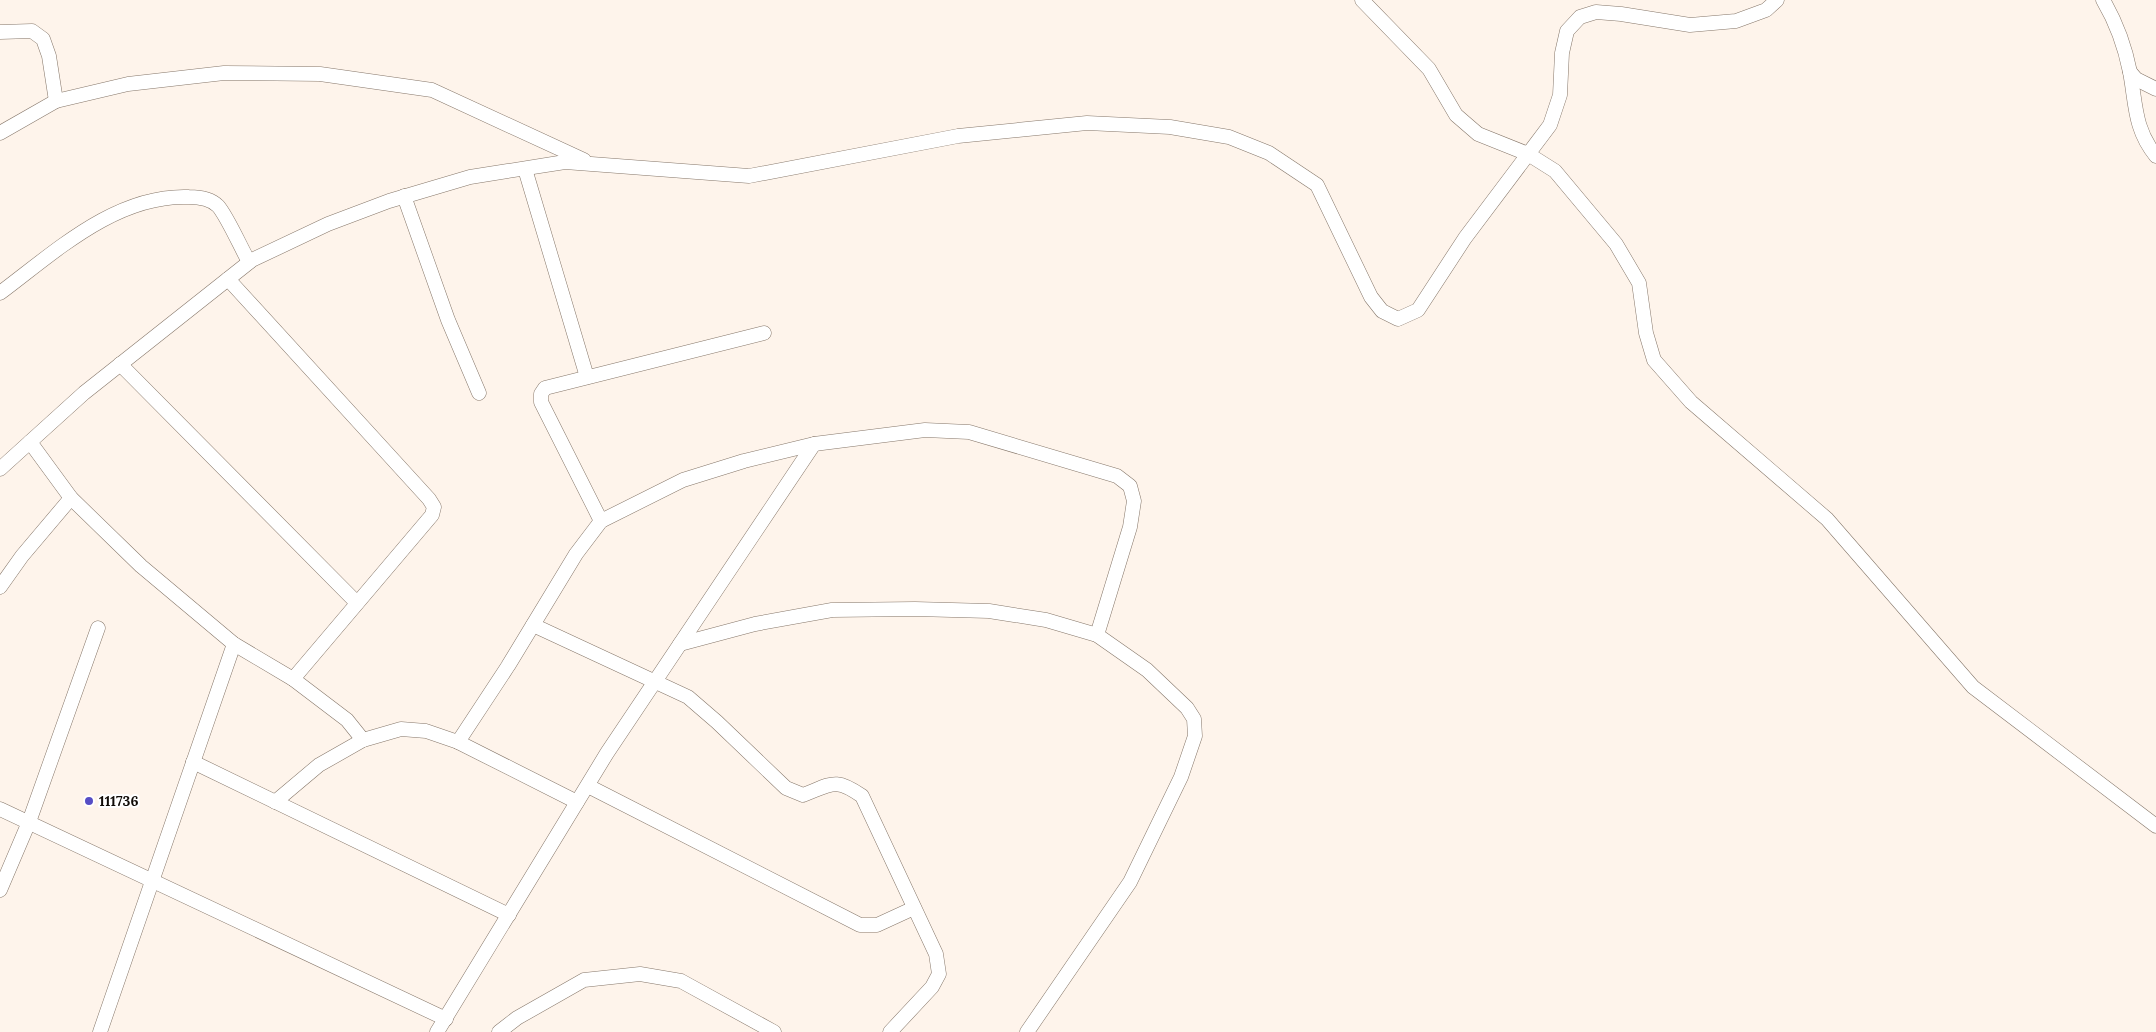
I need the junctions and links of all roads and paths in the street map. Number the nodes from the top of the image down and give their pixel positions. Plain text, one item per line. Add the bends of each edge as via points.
1 (1362, 0) edge
2 (1777, 0) edge
3 (2103, 0) edge
4 (0, 32) edge
5 (2130, 72) junction
6 (2156, 89) edge
7 (56, 101) junction
8 (0, 133) edge
9 (1528, 154) junction
10 (2156, 156) edge
11 (594, 164) junction
12 (525, 169) junction
13 (404, 196) junction
14 (249, 262) junction
15 (228, 279) junction
16 (0, 293) edge
17 (764, 333) dead end
18 (120, 364) junction
19 (587, 377) junction
20 (479, 393) dead end
21 (30, 442) junction
22 (814, 444) junction
23 (0, 469) edge
24 (71, 498) junction
25 (601, 521) junction
26 (0, 587) edge
27 (357, 603) junction
28 (533, 625) junction
29 (98, 628) dead end
30 (1097, 635) junction
31 (234, 644) junction
32 (680, 644) junction
33 (293, 679) junction
34 (655, 681) junction
35 (363, 740) junction
36 (458, 742) junction
37 (193, 762) junction
38 (588, 786) junction
39 (275, 802) junction
40 (578, 802) junction
41 (0, 809) edge
42 (29, 822) junction
43 (2156, 826) edge
44 (153, 880) junction
45 (0, 890) edge
46 (914, 908) junction
47 (509, 915) junction
48 (446, 1019) junction
49 (104, 1031) edge
50 (438, 1032) edge
51 (499, 1032) edge
52 (774, 1032) edge
53 (890, 1032) edge
54 (1027, 1032) edge

1 - 9 street via 1428,69 1456,116 1478,134
2 - 9 street via 1766,10 1736,21 1690,26 1621,14 1596,12 1580,17 1567,31 1562,53 1560,94 1550,125
3 - 5 street via 2113,18
4 - 7 street via 32,31 43,39
5 - 6 street via 2136,79
5 - 10 street via 2137,124
7 - 8 street
7 - 11 street via 128,84 224,73 320,74 432,90
9 - 11 street via 1465,238 1418,310 1398,319 1382,311 1371,297 1317,185 1269,153 1229,137 1170,127 1087,123 958,136 749,176
9 - 43 street via 1555,172 1616,244 1639,283 1646,333 1654,360 1691,402 1827,519 1973,687
11 - 12 street via 564,162
12 - 13 street via 470,177
12 - 19 street
13 - 14 street via 328,224
13 - 20 street via 448,320
14 - 15 street
14 - 16 street via 217,205 201,197 178,196 114,213 67,242
15 - 18 street
15 - 27 street via 434,507 432,515
17 - 19 street
18 - 21 street
18 - 27 street
19 - 25 street via 544,388 541,402
21 - 23 street
21 - 24 street
22 - 25 street via 683,480
22 - 30 street via 925,430 969,432 1117,476 1130,486 1134,501 1130,527
22 - 32 street
24 - 26 street
24 - 31 street via 141,566
25 - 28 street via 576,554
27 - 33 street
28 - 34 street
28 - 36 street
29 - 42 street
30 - 32 street via 1046,620 989,611 832,610 755,624
30 - 54 street via 1147,670 1187,708 1194,719 1195,736 1182,776 1130,882
31 - 33 street
31 - 37 street
32 - 34 street
33 - 35 street via 347,720
34 - 38 street
34 - 46 street via 688,697 786,788 803,795 835,783 847,786 862,796
35 - 36 street via 401,729 426,731
35 - 39 street via 319,764
36 - 40 street
37 - 39 street
37 - 44 street
38 - 40 street
38 - 46 street via 860,925 877,925
39 - 47 street
40 - 47 street
41 - 42 street
42 - 44 street
42 - 45 street
44 - 48 street
44 - 49 street
46 - 53 street via 936,954 939,974 932,987
47 - 48 street
48 - 50 street
51 - 52 street via 517,1018 584,980 640,974 681,981

